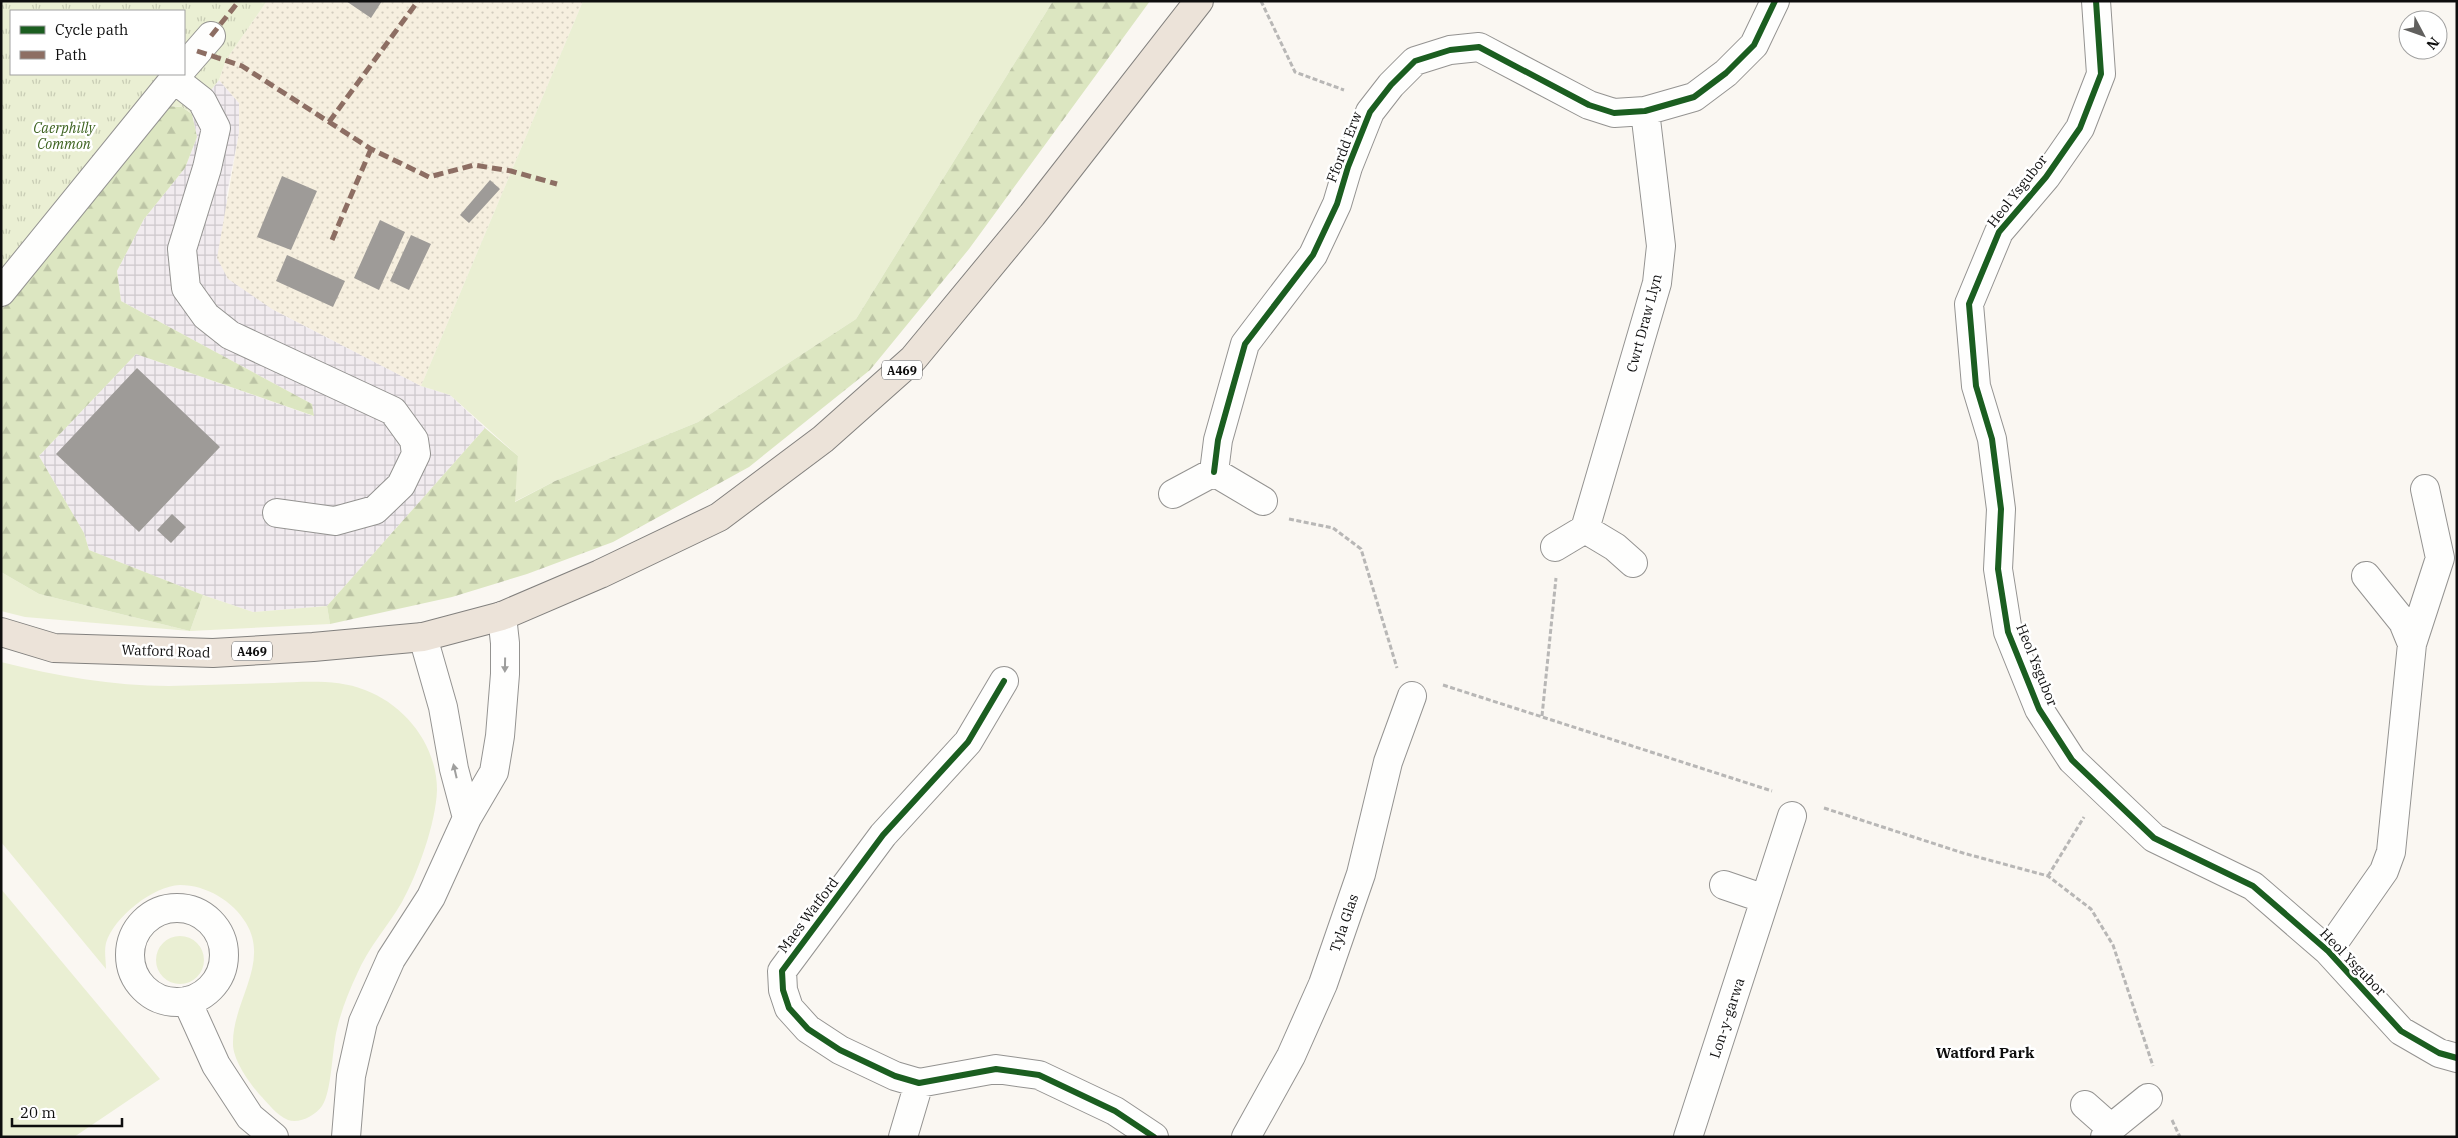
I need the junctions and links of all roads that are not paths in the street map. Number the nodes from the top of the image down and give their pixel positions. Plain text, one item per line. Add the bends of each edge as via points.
1 (1199, 1) edge
2 (1775, 1) edge
3 (2101, 2) edge
4 (211, 36) dead end
5 (185, 66) edge
6 (177, 75) edge
7 (181, 75) edge
8 (1645, 111) junction
9 (1, 292) edge
10 (1214, 472) junction
11 (2425, 489) dead end
12 (1173, 494) dead end
13 (1263, 501) road end
14 (277, 513) dead end
15 (1585, 529) junction
16 (1555, 547) road end
17 (1633, 563) dead end
18 (2366, 576) dead end
19 (502, 616) junction
20 (1, 632) edge
21 (423, 637) junction
22 (2412, 644) junction
23 (1004, 681) dead end
24 (1412, 696) road end
25 (1796, 805) road end
26 (467, 818) junction
27 (1724, 884) dead end
28 (1765, 899) junction
29 (2328, 951) junction
30 (187, 1001) dead end
31 (2457, 1058) edge
32 (919, 1083) junction
33 (2148, 1098) dead end
34 (2084, 1105) dead end
35 (2108, 1133) edge
36 (274, 1137) edge
37 (346, 1137) edge
38 (903, 1137) edge
39 (1154, 1137) edge
40 (1246, 1137) edge
41 (1688, 1137) edge

1 - 19 main road, A469 via 1032,215 913,359 824,439 719,517
2 - 8 street, Ffordd Erw via 1754,45 1726,73 1694,97
3 - 29 street, Heol Ysgubor via 2102,74 2080,128 2046,177 1998,232 1969,304 1976,386 1992,439 2001,509 1998,569 2008,632 2039,710 2072,760 2154,838 2253,886
4 - 5 street
6 - 9 street
7 - 14 street via 202,101 216,128 182,250 186,288 206,316 230,336 393,410 414,440 416,454 401,485 375,510 335,521
8 - 10 street, Ffordd Erw via 1614,113 1588,105 1479,47 1450,50 1415,61 1390,85 1370,112 1337,204 1313,255 1245,344 1218,440
8 - 15 street, Cwrt Draw Llyn via 1661,246 1657,283
10 - 12 street
10 - 13 street
11 - 22 street via 2440,558
15 - 16 street
15 - 17 street via 1615,547
18 - 22 street via 2404,622
19 - 21 main road, Watford Road / A469
19 -> 26 street via 504,674 494,772
20 - 21 main road, Watford Road / A469 via 54,648 213,653
26 -> 21 street via 454,769 444,706
22 - 29 street via 2392,852 2384,871
23 - 32 street, Maes Watford via 968,742 883,835 782,971 783,990 789,1008 808,1029 840,1050 895,1076
24 - 40 street, Tyla Glas via 1388,762 1360,874 1323,984 1292,1056
25 - 28 street, Lon-y-garwa
26 - 37 street via 431,897 391,959 363,1022 351,1076
27 - 28 street
28 - 41 street, Lon-y-garwa
29 - 31 street, Heol Ysgubor via 2401,1030 2439,1053
30 - 36 street via 216,1065 250,1117
32 - 38 street
32 - 39 street, Maes Watford via 996,1069 1039,1075 1114,1111
33 - 35 street
34 - 35 street

